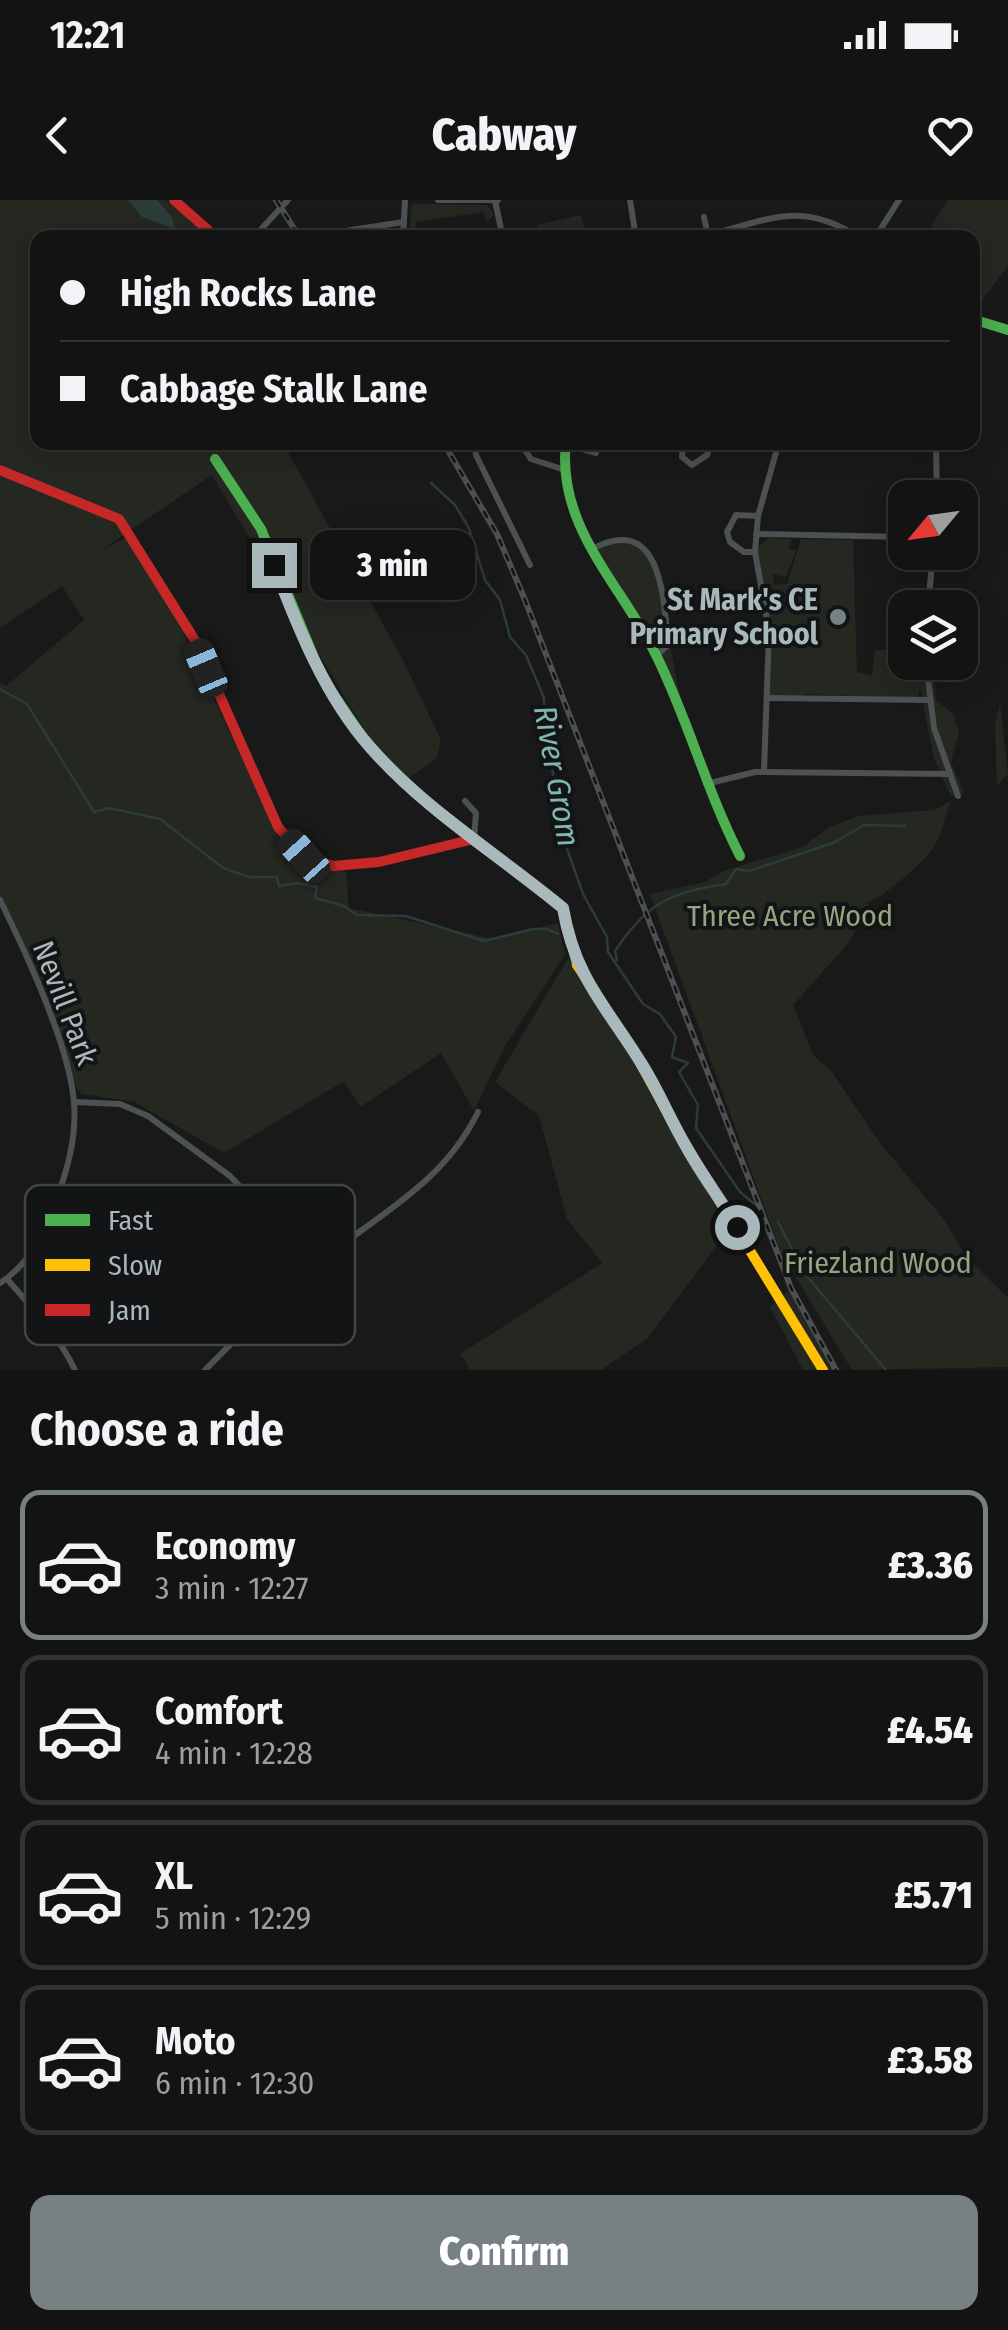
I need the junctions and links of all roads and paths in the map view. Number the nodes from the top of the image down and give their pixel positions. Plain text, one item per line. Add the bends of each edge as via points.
1 (174, 200) edge
2 (288, 200) edge
3 (406, 200) edge
4 (438, 200) edge
5 (496, 200) edge
6 (630, 200) edge
7 (900, 200) edge
8 (704, 218) dead end
9 (404, 222) junction
10 (208, 230) edge
11 (260, 230) edge
12 (351, 230) edge
13 (404, 230) edge
14 (502, 230) edge
15 (635, 230) edge
16 (707, 230) edge
17 (733, 230) edge
18 (848, 230) edge
19 (880, 230) edge
20 (980, 321) edge
21 (1008, 330) edge
22 (476, 450) edge
23 (524, 450) edge
24 (563, 450) edge
25 (586, 450) edge
26 (684, 450) edge
27 (709, 450) edge
28 (776, 450) edge
29 (936, 450) edge
30 (596, 453) dead end
31 (215, 458) dead end
32 (562, 469) junction
33 (0, 470) edge
34 (937, 480) edge
35 (758, 516) junction
36 (756, 534) junction
37 (888, 537) edge
38 (592, 548) junction
39 (755, 552) junction
40 (530, 565) dead end
41 (656, 655) junction
42 (927, 680) edge
43 (768, 698) junction
44 (928, 700) junction
45 (764, 772) junction
46 (948, 774) junction
47 (706, 784) junction
48 (958, 796) dead end
49 (464, 801) dead end
50 (474, 839) junction
51 (740, 856) dead end
52 (0, 900) edge
53 (74, 1102) junction
54 (478, 1112) dead end
55 (62, 1185) edge
56 (239, 1185) edge
57 (355, 1236) edge
58 (25, 1259) edge
59 (3, 1281) edge
60 (25, 1305) edge
61 (62, 1345) edge
62 (232, 1345) edge
63 (75, 1370) edge
64 (205, 1370) edge
65 (822, 1370) edge

1 - 10 main road
2 - 11 street
3 - 9 street
4 - 5 street
5 - 14 street
6 - 15 street
7 - 19 street
8 - 16 street
9 - 12 street
9 - 13 street
17 - 18 street via 802,213 830,218
20 - 21 main road
22 - 40 street
23 - 32 street
24 - 32 main road
25 - 30 street
26 - 27 street via 692,465
28 - 35 street
29 - 34 street
31 - 50 main road via 260,528 322,677 368,745
32 - 38 main road
33 - 50 main road via 119,518 196,642 278,827 304,856 333,866 379,862
35 - 36 street
35 - 39 street via 736,515 727,532 744,552
36 - 37 street
36 - 39 street
38 - 41 main road
38 - 41 street via 626,538 655,563 668,644
39 - 43 street via 769,631
41 - 47 main road
42 - 44 street
43 - 44 street
43 - 45 street
44 - 46 street
45 - 46 street
45 - 47 street
46 - 48 street
47 - 51 main road
49 - 50 street via 476,812
50 - 65 main road via 563,908 581,973 642,1063
52 - 53 street, Nevill Park via 52,1022
53 - 55 street, Nevill Park
53 - 56 street via 120,1104 148,1116
54 - 57 street via 464,1141 417,1192
58 - 59 street, Nevill Park
59 - 60 street
61 - 63 street
62 - 64 street

